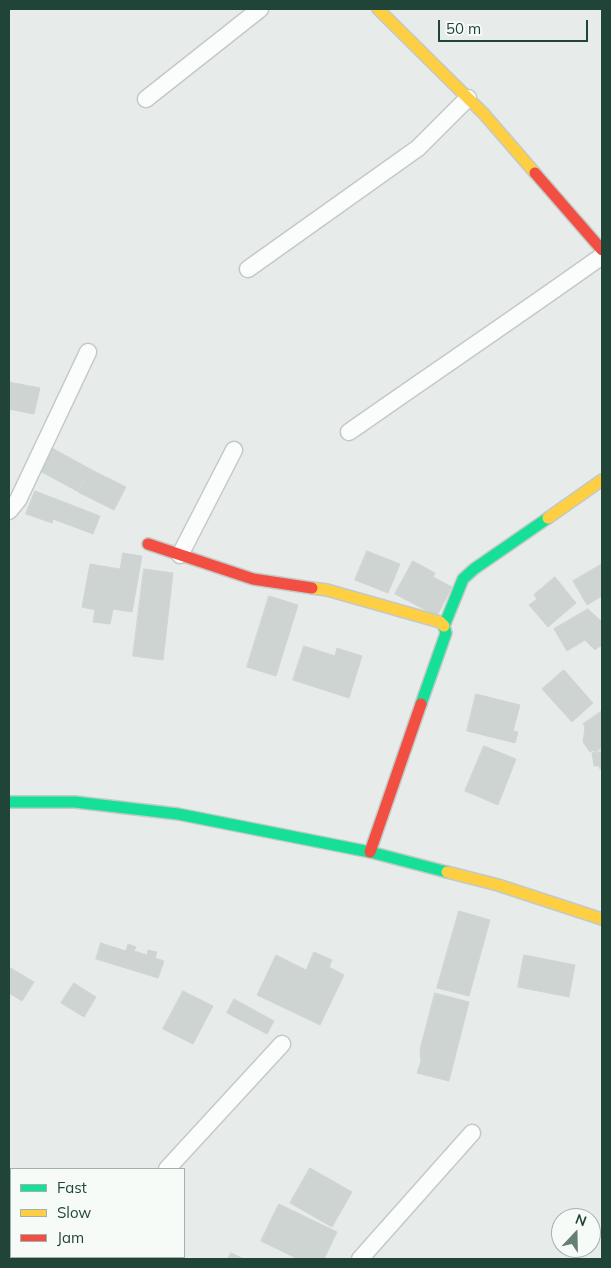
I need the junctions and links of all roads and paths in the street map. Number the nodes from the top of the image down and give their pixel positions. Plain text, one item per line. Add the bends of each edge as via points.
1 (260, 9) edge
2 (378, 9) edge
3 (468, 98) junction
4 (146, 99) dead end
5 (602, 250) edge
6 (602, 256) edge
7 (248, 269) dead end
8 (88, 352) dead end
9 (349, 432) dead end
10 (234, 450) dead end
11 (602, 480) edge
12 (9, 511) edge
13 (148, 544) dead end
14 (180, 555) junction
15 (444, 626) junction
16 (9, 802) edge
17 (370, 852) junction
18 (602, 919) edge
19 (282, 1044) dead end
20 (472, 1133) dead end
21 (168, 1168) edge
22 (360, 1259) edge

1 - 4 street
2 - 3 street
3 - 5 street
3 - 7 street via 418,148
6 - 9 street
8 - 12 street via 18,500
10 - 14 street
11 - 15 street via 474,569 463,580
13 - 14 street
14 - 15 street via 253,579 327,590 440,622
15 - 17 street via 446,633
16 - 17 street via 75,802 178,814
17 - 18 street via 498,885
19 - 21 street
20 - 22 street

